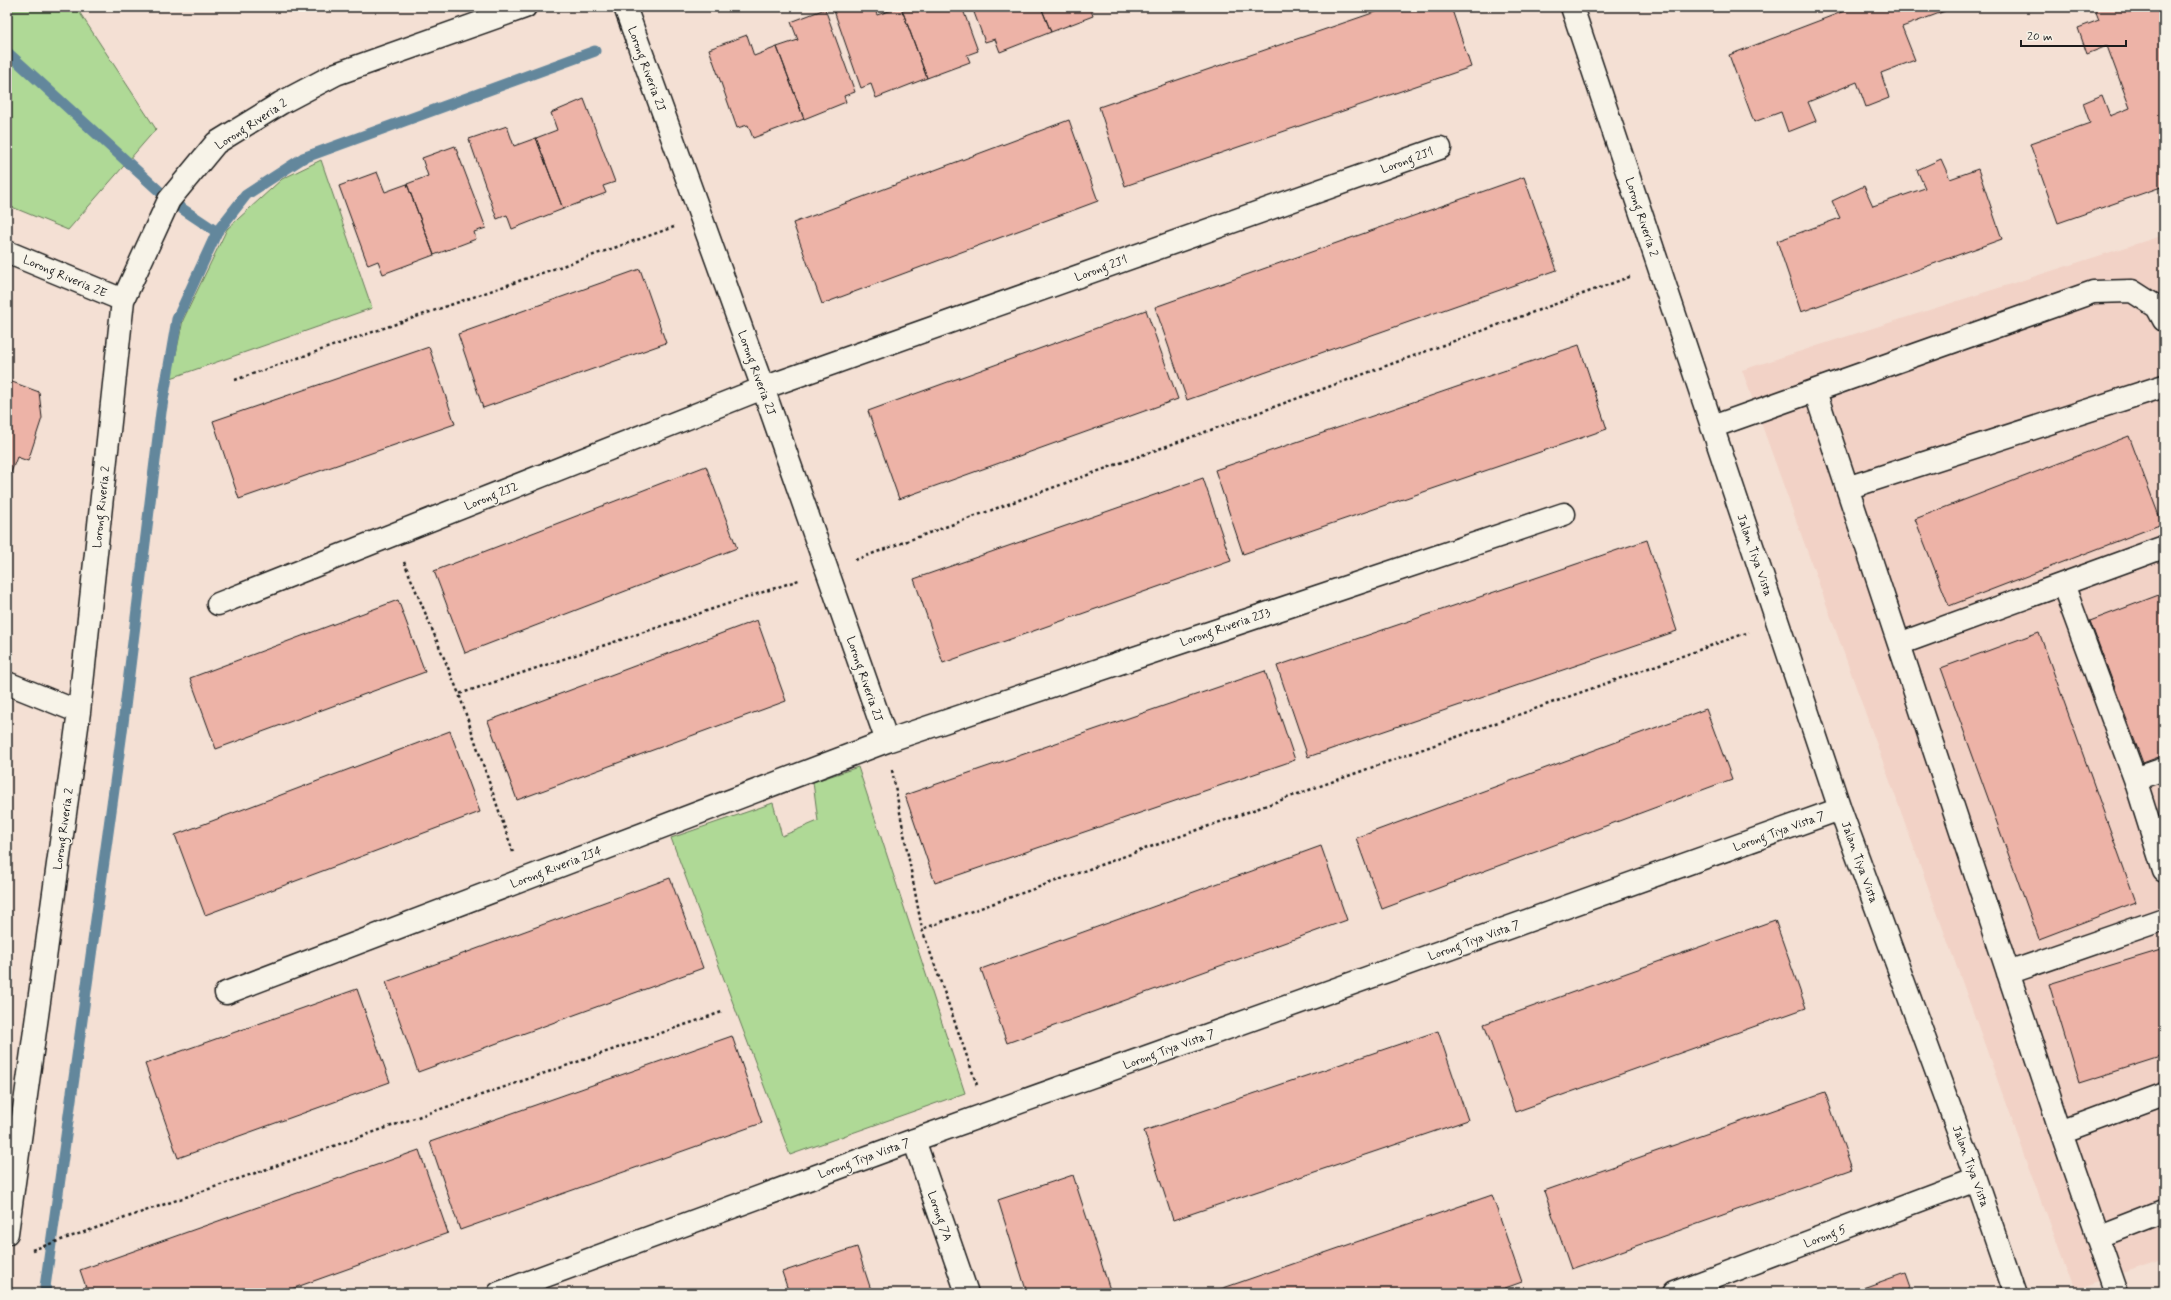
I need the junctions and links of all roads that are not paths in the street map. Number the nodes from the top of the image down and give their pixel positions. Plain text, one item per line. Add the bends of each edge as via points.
1 (526, 7) edge
2 (625, 7) edge
3 (1572, 7) edge
4 (1440, 148) dead end
5 (7, 252) edge
6 (123, 300) junction
7 (2164, 320) edge
8 (2164, 386) edge
9 (763, 388) junction
10 (1815, 391) junction
11 (1712, 427) junction
12 (1847, 488) junction
13 (1564, 514) dead end
14 (2164, 547) edge
15 (2063, 584) junction
16 (218, 604) dead end
17 (1899, 644) junction
18 (7, 683) edge
19 (79, 712) junction
20 (886, 741) junction
21 (2164, 769) edge
22 (2135, 779) junction
23 (1840, 809) junction
24 (2164, 871) edge
25 (2164, 919) edge
26 (2008, 973) junction
27 (226, 993) dead end
28 (2164, 1094) edge
29 (2061, 1132) junction
30 (914, 1140) junction
31 (1976, 1179) junction
32 (2164, 1211) edge
33 (7, 1233) edge
34 (2097, 1237) junction
35 (523, 1288) edge
36 (499, 1293) edge
37 (967, 1293) edge
38 (1674, 1293) edge
39 (2015, 1293) edge
40 (2117, 1293) edge

1 - 6 street, Lorong Riveria 2 via 336,74 281,103 216,143 169,200
2 - 9 street, Lorong Riveria 2J
3 - 11 street, Lorong Riveria 2
4 - 9 street, Lorong 2J1
5 - 6 street, Lorong Riveria 2E
6 - 19 street, Lorong Riveria 2
7 - 10 street via 2157,307 2132,291 2093,292
8 - 12 street
9 - 16 street, Lorong 2J2
9 - 20 street, Lorong Riveria 2J
10 - 11 street
10 - 12 street
11 - 23 street, Jalan Tiya Vista
12 - 17 street
13 - 20 street, Lorong Riveria 2J3
14 - 15 street
15 - 17 street
15 - 22 street
17 - 26 street
18 - 19 street
19 - 33 street, Lorong Riveria 2
20 - 27 street, Lorong Riveria 2J4
21 - 22 street
22 - 24 street
23 - 30 street, Lorong Tiya Vista 7
23 - 31 street, Jalan Tiya Vista
25 - 26 street
26 - 29 street
28 - 29 street
29 - 34 street
30 - 35 street, Lorong Tiya Vista 7
30 - 37 street, Lorong 7A
31 - 38 street, Lorong 5
31 - 39 street, Jalan Tiya Vista
32 - 34 street
34 - 40 street
35 - 36 street, Lorong Tiya Vista 7

